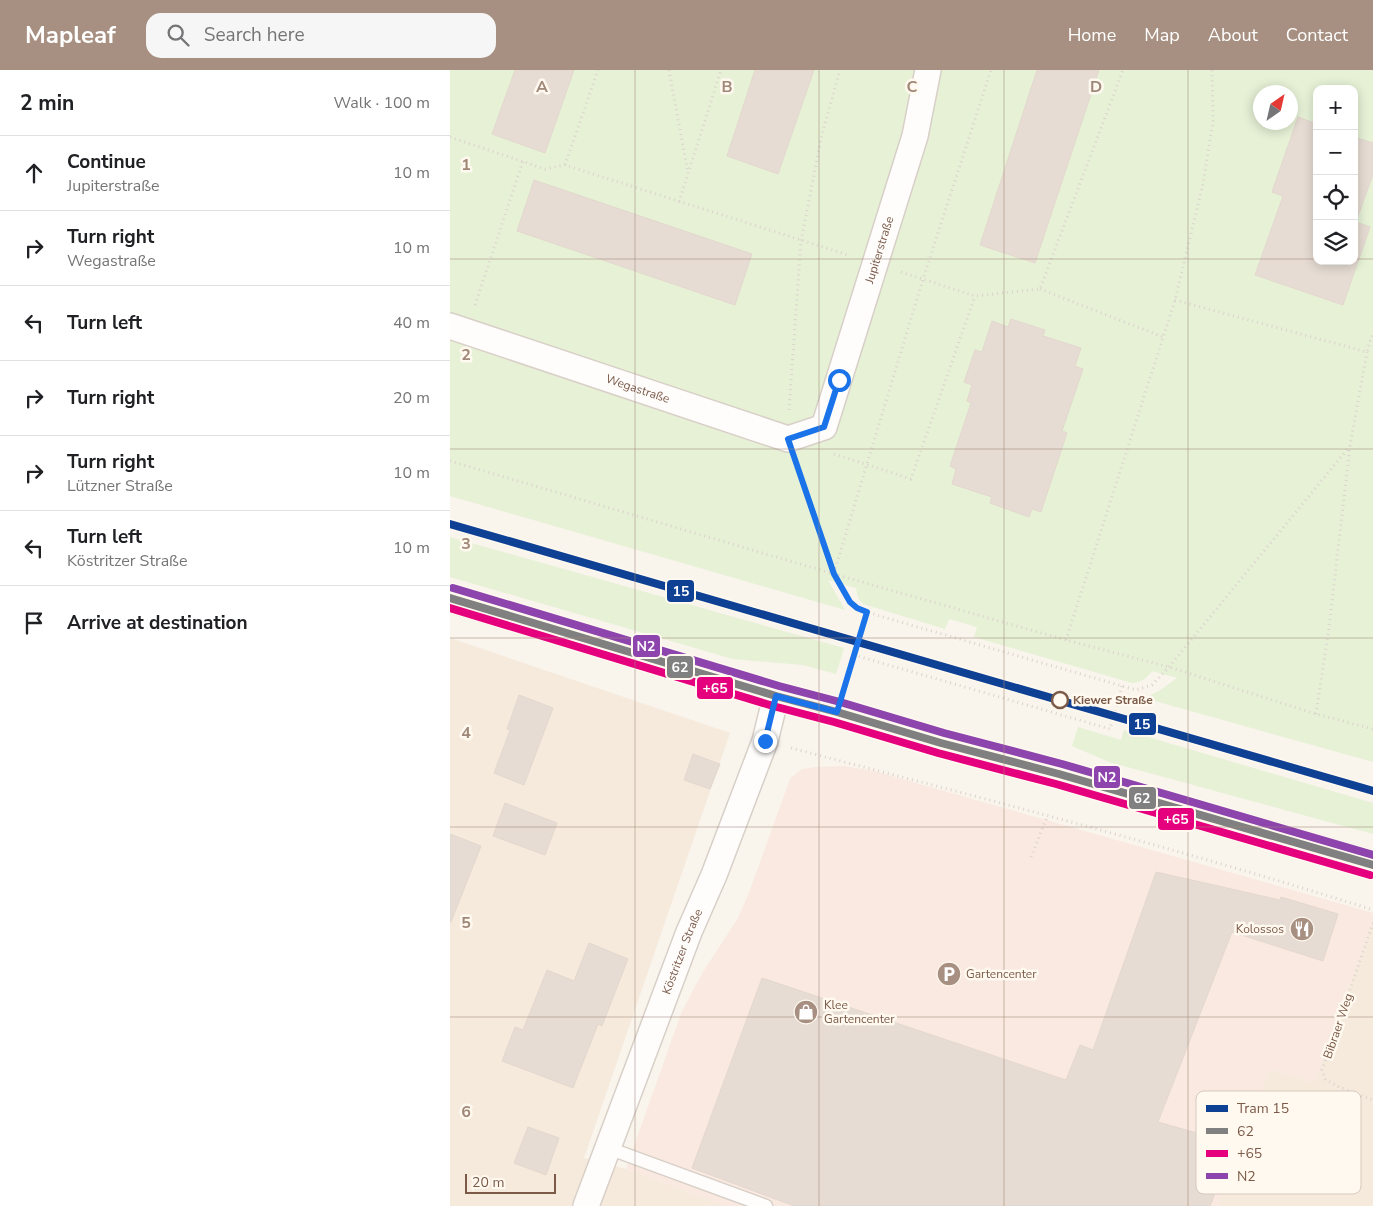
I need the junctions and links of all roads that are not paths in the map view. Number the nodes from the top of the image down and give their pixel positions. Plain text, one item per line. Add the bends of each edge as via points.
1 (928, 70) edge
2 (458, 328) edge
3 (788, 439) joint
4 (450, 598) edge
5 (776, 696) junction
6 (1373, 864) edge
7 (608, 1148) junction
8 (586, 1206) edge
9 (766, 1206) edge

1 - 3 street, Jupiterstraße via 915,136 824,427
2 - 3 street, Wegastraße
4 - 5 main road
5 - 6 main road
5 - 7 street, Köstritzer Straße via 765,741
7 - 8 street, Köstritzer Straße
7 - 9 lane

